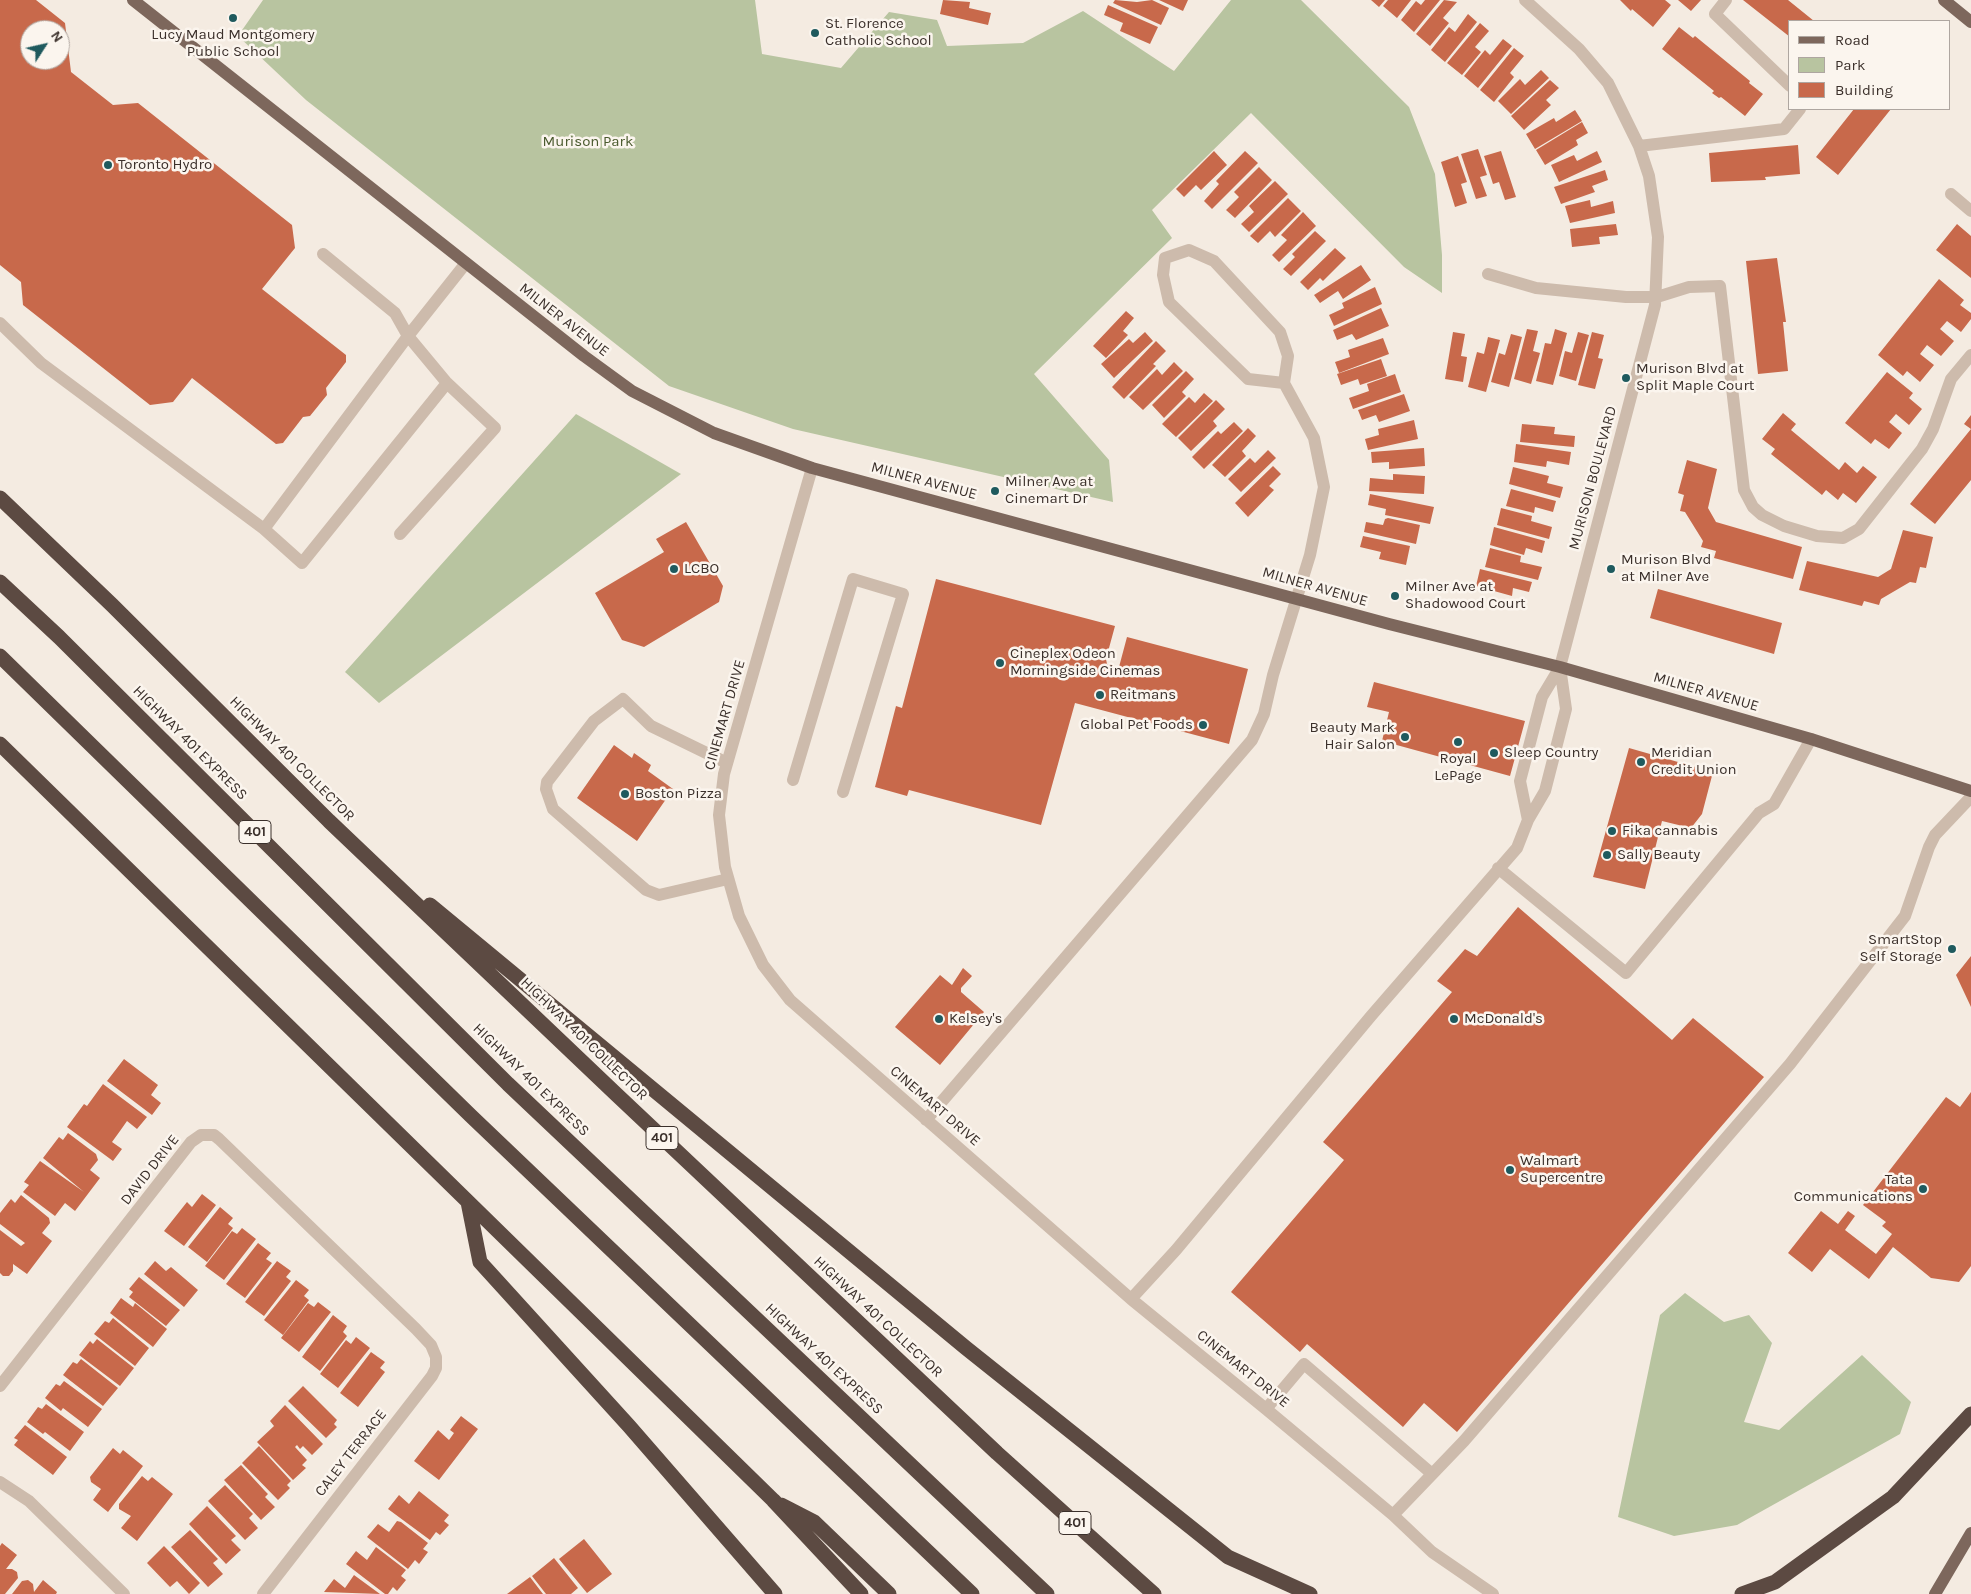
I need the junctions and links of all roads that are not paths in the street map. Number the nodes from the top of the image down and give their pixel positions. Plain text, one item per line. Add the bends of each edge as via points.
1 (133, 0) edge
2 (1525, 0) edge
3 (1726, 0) edge
4 (1944, 0) edge
5 (1971, 22) edge
6 (1788, 84) edge
7 (1799, 110) edge
8 (1639, 146) junction
9 (1951, 194) dead end
10 (1971, 210) edge
11 (323, 254) dead end
12 (466, 264) junction
13 (1488, 274) dead end
14 (1657, 297) junction
15 (0, 323) edge
16 (408, 336) junction
17 (1971, 355) edge
18 (448, 383) junction
19 (1284, 383) junction
20 (812, 468) junction
21 (0, 498) edge
22 (264, 528) junction
23 (400, 534) dead end
24 (0, 582) edge
25 (1296, 598) junction
26 (0, 656) edge
27 (1560, 667) junction
28 (1811, 739) junction
29 (0, 744) edge
30 (727, 763) junction
31 (793, 780) dead end
32 (1971, 791) edge
33 (843, 792) dead end
34 (1971, 797) edge
35 (1528, 820) junction
36 (329, 821) junction
37 (1498, 868) junction
38 (728, 879) junction
39 (926, 1120) junction
40 (468, 1202) junction
41 (1131, 1299) junction
42 (416, 1329) joint
43 (0, 1386) edge
44 (1266, 1409) junction
45 (1971, 1414) edge
46 (1431, 1474) junction
47 (0, 1482) edge
48 (773, 1500) junction
49 (1393, 1515) junction
50 (1971, 1533) edge
51 (124, 1594) edge
52 (263, 1594) edge
53 (775, 1594) edge
54 (861, 1594) edge
55 (888, 1594) edge
56 (972, 1594) edge
57 (1047, 1594) edge
58 (1154, 1594) edge
59 (1310, 1594) edge
60 (1493, 1594) edge
61 (1742, 1594) edge
62 (1935, 1594) edge

1 - 12 main road, MILNER AVENUE
2 - 8 street, MURISON BOULEVARD via 1579,49 1608,82
3 - 6 street via 1715,14
4 - 5 main road
7 - 8 street via 1784,129
8 - 14 street, MURISON BOULEVARD via 1650,176 1658,237
9 - 10 street
11 - 16 street via 395,313
12 - 16 street
12 - 20 main road, MILNER AVENUE via 632,391 714,433
13 - 14 street via 1536,288
14 - 17 street via 1689,287 1720,286 1744,490 1753,507 1768,519 1817,536 1843,538 1860,529 1922,449 1951,379
14 - 27 street, MURISON BOULEVARD
15 - 22 street via 42,363
16 - 18 street
16 - 22 street
18 - 22 street via 302,563
18 - 23 street via 495,428
19 - 19 street via 1248,379 1169,302 1162,275 1166,258 1189,250 1214,261 1280,332 1288,356
19 - 25 street via 1314,438 1324,487 1310,555
20 - 25 main road, MILNER AVENUE
20 - 30 street, CINEMART DRIVE
21 - 36 highway, HIGHWAY 401 COLLECTOR / 401
24 - 57 highway, HIGHWAY 401 EXPRESS / 401 via 508,1084
25 - 27 main road, MILNER AVENUE
25 - 39 street via 1264,714 1252,740
26 - 56 highway via 478,1122
27 - 28 main road, MILNER AVENUE
27 - 35 street via 1566,709 1545,790
27 - 35 street via 1542,697 1520,781
28 - 32 main road, MILNER AVENUE
28 - 37 street via 1774,804 1759,813 1626,973
29 - 40 highway
30 - 38 street, CINEMART DRIVE via 719,815
30 - 38 street via 651,726 624,698 594,720 547,782 546,789 553,809 646,890 659,894
31 - 33 street via 853,579 903,594
34 - 46 street via 1935,835 1905,916 1790,1064 1464,1441
35 - 37 street via 1517,848
36 - 58 highway, HIGHWAY 401 COLLECTOR / 401 via 997,1453
36 - 59 highway via 966,1348 1228,1558
37 - 41 street
38 - 39 street, CINEMART DRIVE via 739,916 759,956 790,1000
39 - 41 street, CINEMART DRIVE
40 - 48 highway
40 - 53 highway via 480,1262
41 - 44 street, CINEMART DRIVE
42 - 43 street, DAVID DRIVE via 219,1139 214,1135 201,1135 191,1142
42 - 52 street, CALEY TERRACE via 431,1345 436,1357 432,1376
44 - 46 street via 1304,1364
44 - 49 street, CINEMART DRIVE
45 - 61 highway via 1893,1497 1775,1582
46 - 49 street
47 - 51 street via 29,1501
48 - 54 highway
48 - 55 highway via 814,1522
49 - 60 street, CINEMART DRIVE via 1432,1552
50 - 62 main road

